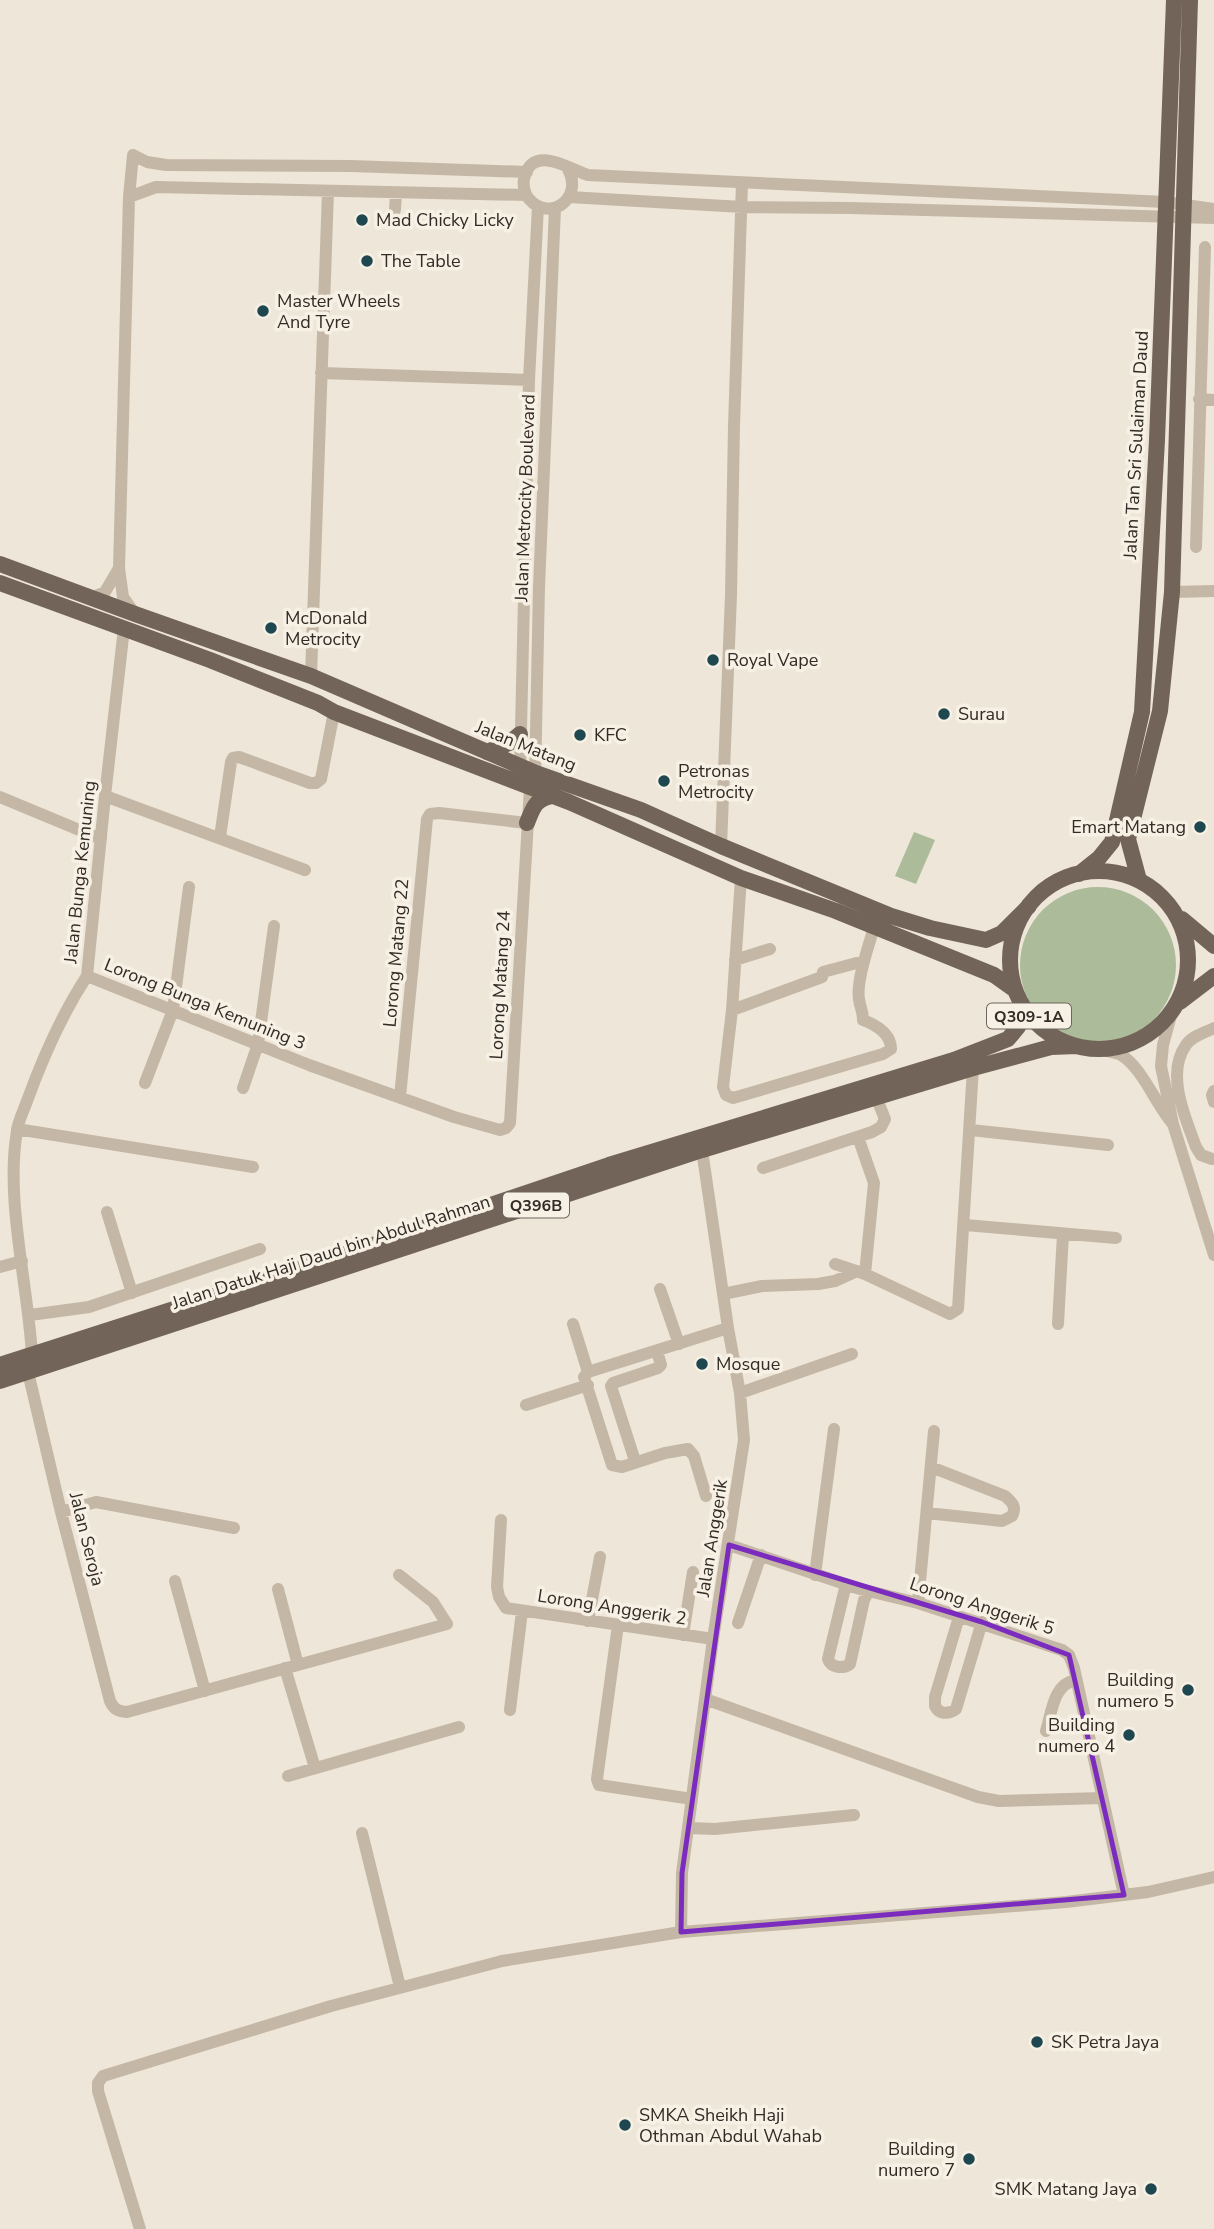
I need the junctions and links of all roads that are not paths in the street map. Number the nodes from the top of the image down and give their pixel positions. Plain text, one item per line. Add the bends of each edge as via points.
1 (1174, 0) edge
2 (1190, 0) edge
3 (351, 166) junction
4 (568, 169) junction
5 (527, 172) junction
6 (742, 183) junction
7 (328, 191) junction
8 (350, 192) junction
9 (396, 194) junction
10 (526, 195) junction
11 (129, 197) junction
12 (569, 197) junction
13 (1074, 197) junction
14 (538, 206) junction
15 (742, 207) junction
16 (555, 208) junction
17 (1214, 209) edge
18 (395, 210) dead end
19 (1165, 210) junction
20 (1184, 211) junction
21 (1073, 214) junction
22 (1214, 218) edge
23 (1205, 247) dead end
24 (321, 373) junction
25 (529, 380) junction
26 (1199, 399) junction
27 (1214, 400) edge
28 (1196, 547) dead end
29 (0, 564) edge
30 (119, 568) junction
31 (0, 583) edge
32 (1214, 591) edge
33 (1171, 592) junction
34 (91, 598) junction
35 (135, 614) junction
36 (124, 628) junction
37 (522, 638) junction
38 (537, 638) junction
39 (310, 676) junction
40 (334, 712) junction
41 (520, 734) junction
42 (487, 752) junction
43 (528, 780) junction
44 (104, 796) junction
45 (552, 796) junction
46 (0, 797) edge
47 (527, 823) junction
48 (219, 837) junction
49 (101, 839) junction
50 (721, 846) junction
51 (305, 870) dead end
52 (1079, 874) junction
53 (741, 878) junction
54 (1139, 880) junction
55 (189, 887) dead end
56 (1028, 906) junction
57 (1175, 913) junction
58 (274, 926) dead end
59 (874, 927) junction
60 (1214, 946) edge
61 (770, 949) dead end
62 (736, 960) junction
63 (864, 961) junction
64 (88, 976) junction
65 (1214, 976) edge
66 (1015, 990) junction
67 (1174, 1009) junction
68 (173, 1010) junction
69 (732, 1010) junction
70 (1025, 1010) junction
71 (1214, 1028) edge
72 (258, 1044) junction
73 (1077, 1046) junction
74 (1099, 1049) junction
75 (973, 1068) junction
76 (145, 1083) dead end
77 (243, 1088) dead end
78 (1214, 1091) edge
79 (400, 1097) junction
80 (876, 1097) junction
81 (1214, 1102) edge
82 (454, 1117) joint
83 (1173, 1124) junction
84 (17, 1129) junction
85 (971, 1130) junction
86 (858, 1138) junction
87 (1108, 1145) dead end
88 (702, 1150) junction
89 (1213, 1161) edge
90 (253, 1167) dead end
91 (763, 1168) dead end
92 (1194, 1186) junction
93 (107, 1212) dead end
94 (965, 1225) junction
95 (1063, 1234) junction
96 (1116, 1238) dead end
97 (260, 1249) dead end
98 (1214, 1255) edge
99 (22, 1261) junction
100 (835, 1264) dead end
101 (0, 1267) edge
102 (861, 1273) junction
103 (660, 1289) dead end
104 (132, 1293) junction
105 (723, 1294) junction
106 (30, 1315) junction
107 (573, 1324) dead end
108 (1058, 1324) dead end
109 (728, 1328) junction
110 (679, 1344) junction
111 (657, 1350) junction
112 (852, 1354) dead end
113 (32, 1355) junction
114 (0, 1365) edge
115 (29, 1372) junction
116 (588, 1379) junction
117 (0, 1381) edge
118 (740, 1393) junction
119 (526, 1405) dead end
120 (834, 1429) dead end
121 (934, 1431) dead end
122 (635, 1461) junction
123 (931, 1467) junction
124 (706, 1496) dead end
125 (61, 1512) junction
126 (927, 1513) junction
127 (501, 1520) dead end
128 (234, 1528) dead end
129 (729, 1545) junction
130 (761, 1555) junction
131 (600, 1557) dead end
132 (693, 1572) dead end
133 (399, 1575) dead end
134 (815, 1575) junction
135 (175, 1581) dead end
136 (846, 1584) junction
137 (278, 1589) dead end
138 (868, 1592) junction
139 (918, 1603) junction
140 (522, 1611) junction
141 (959, 1616) junction
142 (588, 1621) junction
143 (982, 1622) junction
144 (738, 1623) dead end
145 (618, 1625) junction
146 (683, 1635) junction
147 (713, 1639) junction
148 (298, 1665) junction
149 (285, 1668) junction
150 (1076, 1680) junction
151 (205, 1691) junction
152 (705, 1699) junction
153 (510, 1710) dead end
154 (459, 1727) dead end
155 (1046, 1731) dead end
156 (314, 1768) junction
157 (288, 1776) dead end
158 (1102, 1798) junction
159 (692, 1800) junction
160 (854, 1815) dead end
161 (689, 1828) junction
162 (362, 1833) dead end
163 (1214, 1877) edge
164 (1124, 1895) junction
165 (681, 1932) junction
166 (400, 1987) junction
167 (140, 2229) edge

1 - 19 main road, Jalan Tan Sri Sulaiman Daud
2 - 20 main road
3 - 5 street
3 - 8 street
3 - 11 street via 166,165 133,155
4 - 5 street via 547,159
4 - 6 street via 588,175
4 - 12 street via 573,183
5 - 10 street
6 - 13 street
6 - 15 street
7 - 8 street
7 - 11 street via 156,187
7 - 24 street
8 - 9 street
9 - 10 street
9 - 18 street
10 - 14 street
11 - 30 street
12 - 15 street
12 - 16 street
13 - 19 street
13 - 21 street
14 - 16 street
14 - 25 street, Jalan Metrocity Boulevard
15 - 21 street
15 - 50 street
16 - 38 street, Jalan Metrocity Boulevard
17 - 20 street
19 - 20 street
19 - 21 street
19 - 52 main road, Jalan Tan Sri Sulaiman Daud via 1142,712 1112,842
20 - 22 street
20 - 33 main road
23 - 26 street
24 - 25 street
24 - 39 street
25 - 37 street, Jalan Metrocity Boulevard
26 - 27 street
26 - 28 street
29 - 34 main road, Jalan Matang
30 - 34 street via 105,592
30 - 35 street via 123,597
31 - 36 main road, Jalan Matang
32 - 33 street
33 - 54 main road via 1160,711 1128,839
34 - 35 main road, Jalan Matang
35 - 39 main road, Jalan Matang
36 - 40 main road, Jalan Matang
36 - 44 street, Jalan Bunga Kemuning
37 - 38 street
37 - 41 street, Jalan Metrocity Boulevard
38 - 43 street, Jalan Metrocity Boulevard
39 - 42 main road, Jalan Matang
40 - 43 main road, Jalan Matang
40 - 48 street via 321,779 316,783 233,758
41 - 42 main road
41 - 43 street, Jalan Metrocity Boulevard
42 - 43 main road, Jalan Matang
43 - 45 main road, Jalan Matang
43 - 47 street, Lorong Matang 24
43 - 50 main road, Jalan Matang via 642,810
44 - 48 street
44 - 49 street, Jalan Bunga Kemuning
45 - 47 main road via 536,803
45 - 53 main road, Jalan Matang
46 - 49 street
47 - 79 street, Lorong Matang 22 via 439,813 427,819
47 - 82 street, Lorong Matang 24 via 510,1124 500,1130
48 - 51 street
49 - 64 street, Jalan Bunga Kemuning
50 - 56 main road, Jalan Matang via 891,916 986,940 1002,933
52 - 54 main road, Q309-1A via 1110,872
52 - 56 main road, Q309-1A via 1051,886
53 - 59 main road, Jalan Matang
53 - 62 street
54 - 57 main road, Q309-1A
55 - 68 street
56 - 66 main road, Q309-1A via 1012,942
57 - 60 main road
57 - 67 main road, Q309-1A via 1189,954 1186,981
58 - 72 street
59 - 63 street
59 - 66 main road, Jalan Matang via 993,975
61 - 62 street
62 - 69 street
63 - 69 street via 824,972 822,977
63 - 69 street via 858,998 863,1020 891,1042 891,1049 883,1054 733,1098 723,1087
64 - 68 street, Lorong Bunga Kemuning 3
64 - 84 street, Jalan Bunga Kemuning via 37,1074
65 - 67 main road
66 - 70 main road, Q309-1A
67 - 74 main road, Q309-1A via 1140,1039
67 - 83 street via 1161,1066
68 - 72 street, Lorong Bunga Kemuning 3
68 - 76 street
70 - 73 main road, Q309-1A via 1051,1035
70 - 113 main road, Jalan Datuk Haji Daud bin Abdul Rahman via 1008,1039 954,1060 610,1165
71 - 89 street via 1186,1045 1178,1069 1196,1147
72 - 77 street
72 - 79 street, Lorong Bunga Kemuning 3
73 - 74 main road, Q309-1A
73 - 75 main road, Jalan Datuk Haji Daud bin Abdul Rahman / Q396B via 1051,1047
74 - 83 street via 1120,1054 1132,1064
75 - 80 main road, Jalan Datuk Haji Daud bin Abdul Rahman / Q396B
75 - 85 street
78 - 81 street
79 - 82 street, Lorong Bunga Kemuning 3
80 - 86 street via 885,1123
80 - 88 main road, Jalan Datuk Haji Daud bin Abdul Rahman / Q396B
83 - 92 street
84 - 90 street
84 - 99 street, Jalan Bunga Kemuning via 13,1176
85 - 87 street
85 - 94 street
86 - 91 street
86 - 102 street via 874,1183
88 - 105 street, Jalan Anggerik
88 - 115 main road, Jalan Datuk Haji Daud bin Abdul Rahman / Q396B
89 - 92 street via 1198,1170
92 - 98 street
93 - 104 street
94 - 95 street
94 - 102 street via 955,1313
95 - 96 street
95 - 108 street
97 - 104 street
99 - 101 street
99 - 106 street, Jalan Bunga Kemuning
100 - 102 street
102 - 105 street via 818,1284 762,1286
103 - 110 street
104 - 106 street via 89,1307
105 - 109 street, Jalan Anggerik
106 - 113 street, Jalan Bunga Kemuning
107 - 116 street
109 - 110 street
109 - 118 street, Jalan Anggerik
110 - 111 street
111 - 116 street
111 - 122 street via 658,1368 611,1386
112 - 118 street
113 - 114 main road, Jalan Datuk Haji Daud bin Abdul Rahman
115 - 117 main road, Jalan Datuk Haji Daud bin Abdul Rahman / Q396B
115 - 125 street, Jalan Seroja
116 - 119 street
116 - 122 street via 612,1465 622,1467
118 - 129 street, Jalan Anggerik via 744,1440
120 - 134 street
121 - 123 street
122 - 124 street via 688,1449
123 - 126 street
123 - 126 street via 1005,1496 1014,1510 1002,1521
125 - 128 street via 96,1502
125 - 151 street, Jalan Seroja via 113,1708 127,1712
126 - 139 street
127 - 140 street, Lorong Anggerik 2 via 499,1597 506,1608
129 - 130 street, Lorong Anggerik 5
129 - 147 street, Jalan Anggerik
130 - 134 street, Lorong Anggerik 5
130 - 144 street
131 - 142 street
132 - 146 street
133 - 148 street via 433,1602 447,1624
134 - 136 street, Lorong Anggerik 5
135 - 151 street
136 - 138 street, Lorong Anggerik 5
136 - 138 street via 828,1659 834,1666 850,1664
137 - 148 street
138 - 139 street, Lorong Anggerik 5
139 - 141 street, Lorong Anggerik 5
140 - 142 street, Lorong Anggerik 2
140 - 153 street
141 - 143 street, Lorong Anggerik 5
141 - 143 street via 935,1697 935,1707 943,1713 957,1706
142 - 145 street, Lorong Anggerik 2
143 - 150 street, Lorong Anggerik 5 via 1062,1650 1069,1655
145 - 146 street, Lorong Anggerik 2
145 - 159 street via 597,1779 600,1785
146 - 147 street, Lorong Anggerik 2
147 - 152 street, Jalan Anggerik
148 - 149 street
149 - 151 street
149 - 156 street
150 - 155 street via 1059,1688
150 - 158 street, Lorong Anggerik 5
152 - 158 street via 978,1797 999,1801
152 - 159 street, Jalan Anggerik
154 - 156 street
156 - 157 street
158 - 164 street, Lorong Anggerik 5
159 - 161 street, Jalan Anggerik
160 - 161 street
161 - 165 street, Jalan Anggerik via 682,1873
162 - 166 street
163 - 164 street
164 - 165 street
165 - 166 street via 502,1961
166 - 167 street via 103,2076 98,2091

